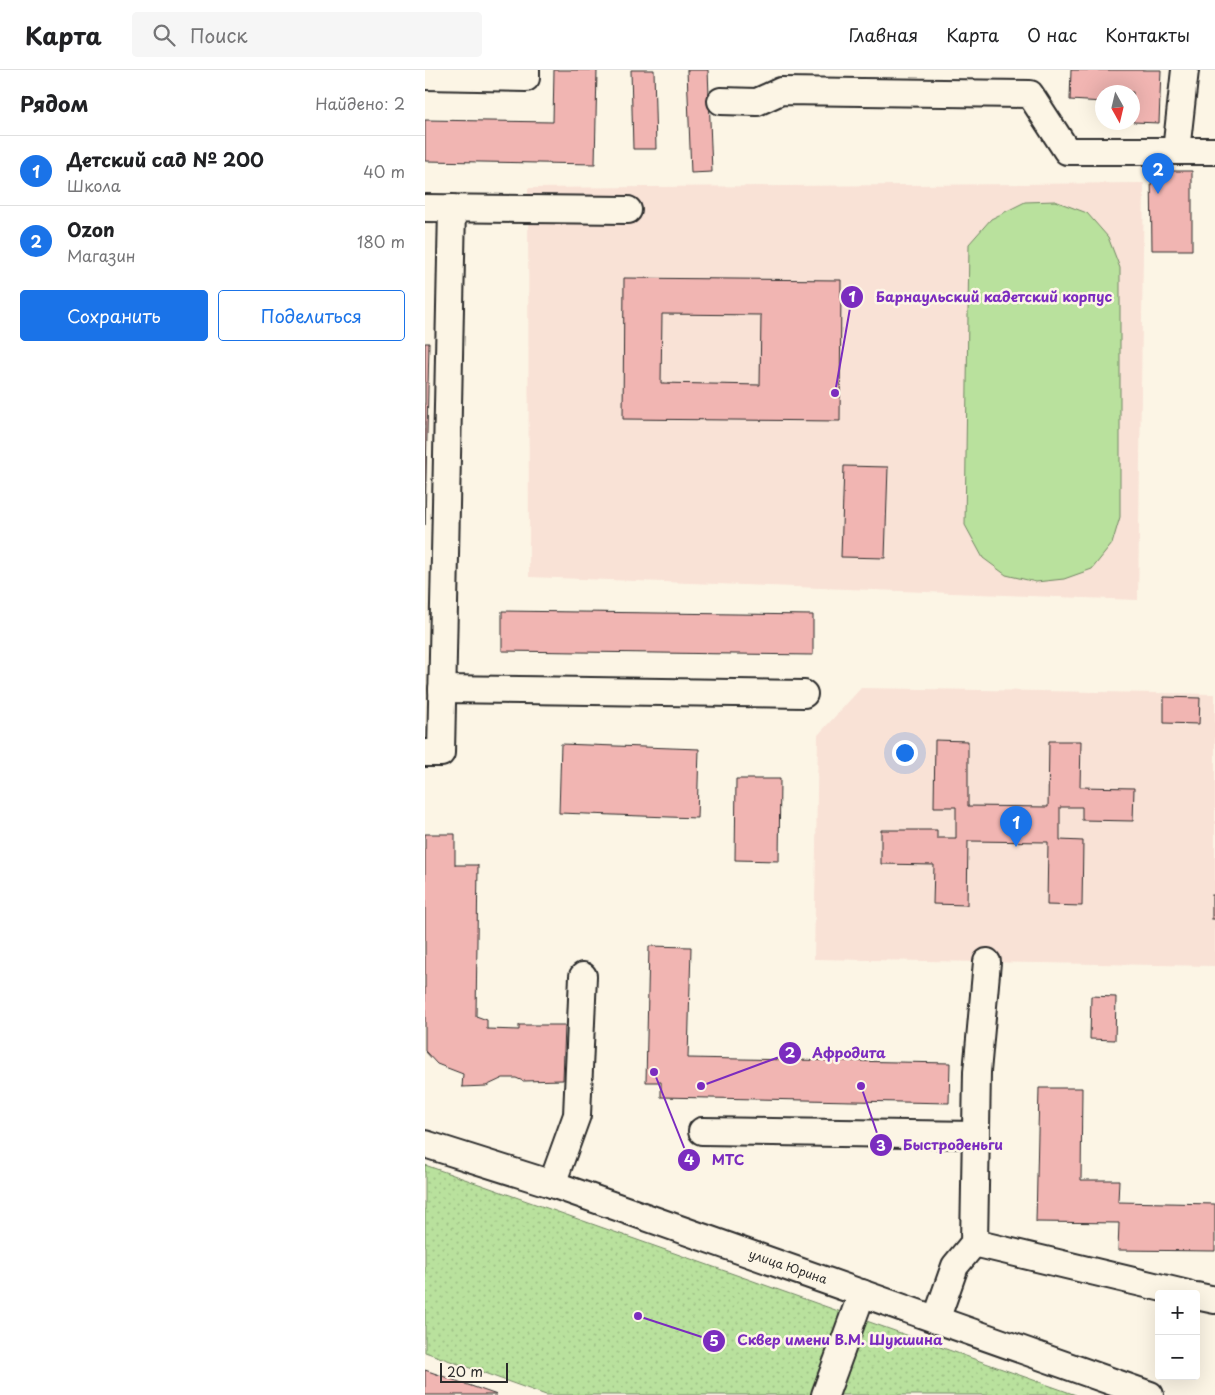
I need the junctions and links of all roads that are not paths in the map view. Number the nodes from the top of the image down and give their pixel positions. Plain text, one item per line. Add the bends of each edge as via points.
1 (526, 70) edge
2 (1185, 70) edge
3 (425, 76) edge
4 (721, 101) dead end
5 (1176, 151) junction
6 (1215, 151) edge
7 (425, 208) edge
8 (452, 208) junction
9 (628, 210) dead end
10 (442, 689) junction
11 (804, 694) dead end
12 (425, 753) edge
13 (987, 962) dead end
14 (583, 976) dead end
15 (701, 1131) dead end
16 (976, 1135) junction
17 (425, 1144) edge
18 (552, 1184) junction
19 (974, 1243) junction
20 (1172, 1290) edge
21 (862, 1293) junction
22 (1200, 1297) edge
23 (1215, 1300) edge
24 (936, 1320) junction
25 (825, 1395) edge
26 (1150, 1395) edge

1 - 3 street via 526,78
2 - 5 street
4 - 5 street via 757,102 781,92 1030,94 1067,150
5 - 6 street
7 - 8 street
8 - 9 street
8 - 10 street
10 - 11 street
10 - 12 street via 441,753
13 - 16 street via 977,1072
14 - 18 street via 577,1115
15 - 16 street
16 - 19 street
17 - 18 street, улица Юрина
18 - 21 street, улица Юрина
19 - 20 street
19 - 24 street via 955,1266
21 - 24 street, улица Юрина
21 - 25 street
22 - 23 street
24 - 26 street, улица Юрина

